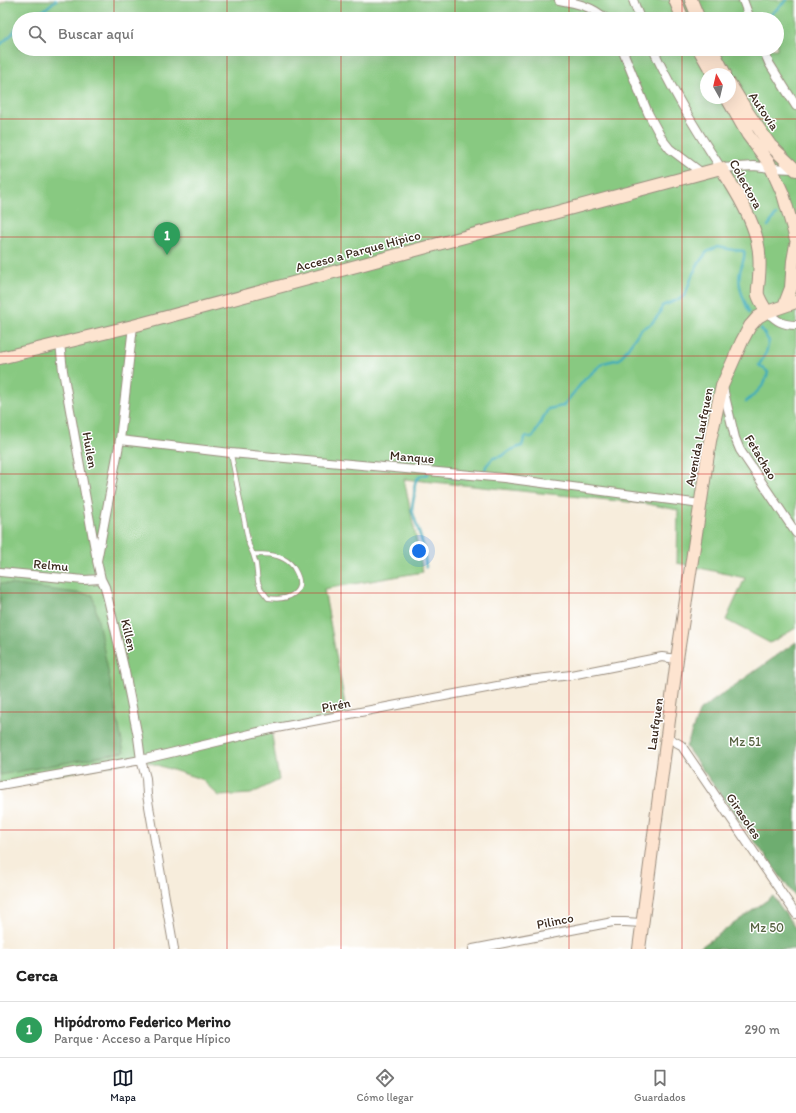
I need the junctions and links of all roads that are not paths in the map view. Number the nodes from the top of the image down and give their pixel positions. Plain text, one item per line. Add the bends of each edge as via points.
1 (559, 0) edge
2 (633, 0) edge
3 (675, 0) edge
4 (691, 0) edge
5 (743, 0) edge
6 (596, 12) edge
7 (637, 12) edge
8 (680, 12) edge
9 (696, 12) edge
10 (747, 12) edge
11 (625, 56) edge
12 (656, 56) edge
13 (703, 56) edge
14 (716, 56) edge
15 (767, 56) edge
16 (710, 68) edge
17 (722, 68) edge
18 (736, 94) edge
19 (730, 104) edge
20 (796, 106) edge
21 (721, 168) junction
22 (771, 168) junction
23 (795, 170) edge
24 (702, 173) junction
25 (796, 239) edge
26 (796, 244) edge
27 (796, 302) edge
28 (784, 306) junction
29 (767, 312) junction
30 (796, 325) edge
31 (133, 326) junction
32 (60, 343) junction
33 (0, 358) edge
34 (722, 386) junction
35 (120, 440) junction
36 (231, 453) junction
37 (701, 504) junction
38 (796, 532) edge
39 (253, 554) junction
40 (97, 561) junction
41 (0, 572) edge
42 (101, 579) junction
43 (678, 659) junction
44 (667, 737) junction
45 (141, 760) junction
46 (0, 784) edge
47 (796, 914) edge
48 (642, 923) junction
49 (174, 949) edge
50 (472, 949) edge
51 (639, 949) edge

1 - 6 street via 588,7
2 - 7 street
3 - 8 street
4 - 9 street
5 - 10 street
11 - 24 street via 648,113 662,139 670,149
12 - 21 street, Colectora via 684,109
13 - 16 street
14 - 17 street
15 - 20 street
18 - 23 street, Autovía via 770,145
19 - 22 street, Autovía
21 - 22 street
21 - 24 street, Acceso a Parque Hípico
21 - 29 street, Colectora via 744,206 757,240 760,267 758,294
22 - 23 street, Autovía
22 - 25 street, Autovía via 783,194
24 - 31 street, Acceso a Parque Hípico
26 - 28 street via 791,288
27 - 28 street
28 - 29 street, Avenida Laufquen
29 - 30 street, Colectora via 784,324
29 - 34 street, Avenida Laufquen via 750,326
31 - 32 street, Acceso a Parque Hípico
31 - 35 street, Killen
32 - 33 street, Acceso a Parque Hípico
32 - 40 street, Huilen
34 - 37 street, Avenida Laufquen via 710,441
34 - 38 street, Fetachao via 740,450
35 - 36 street, Manque
35 - 40 street, Killen
36 - 37 street, Manque via 504,478
36 - 39 lane
37 - 43 street, Laufquen
39 - 39 lane via 258,582 268,598 293,595 298,590 298,575 286,559 275,555
40 - 42 street, Killen
41 - 42 street, Relmu via 84,580
42 - 45 street, Killen via 125,672
43 - 44 street, Laufquen
43 - 45 street, Pirén via 662,657 572,675 529,680 271,729
44 - 47 street, Girasoles via 681,745
44 - 48 street, Laufquen
45 - 46 street, Pirén
45 - 49 street, Killen
48 - 50 street, Pilinco via 614,922
48 - 51 street, Laufquen

